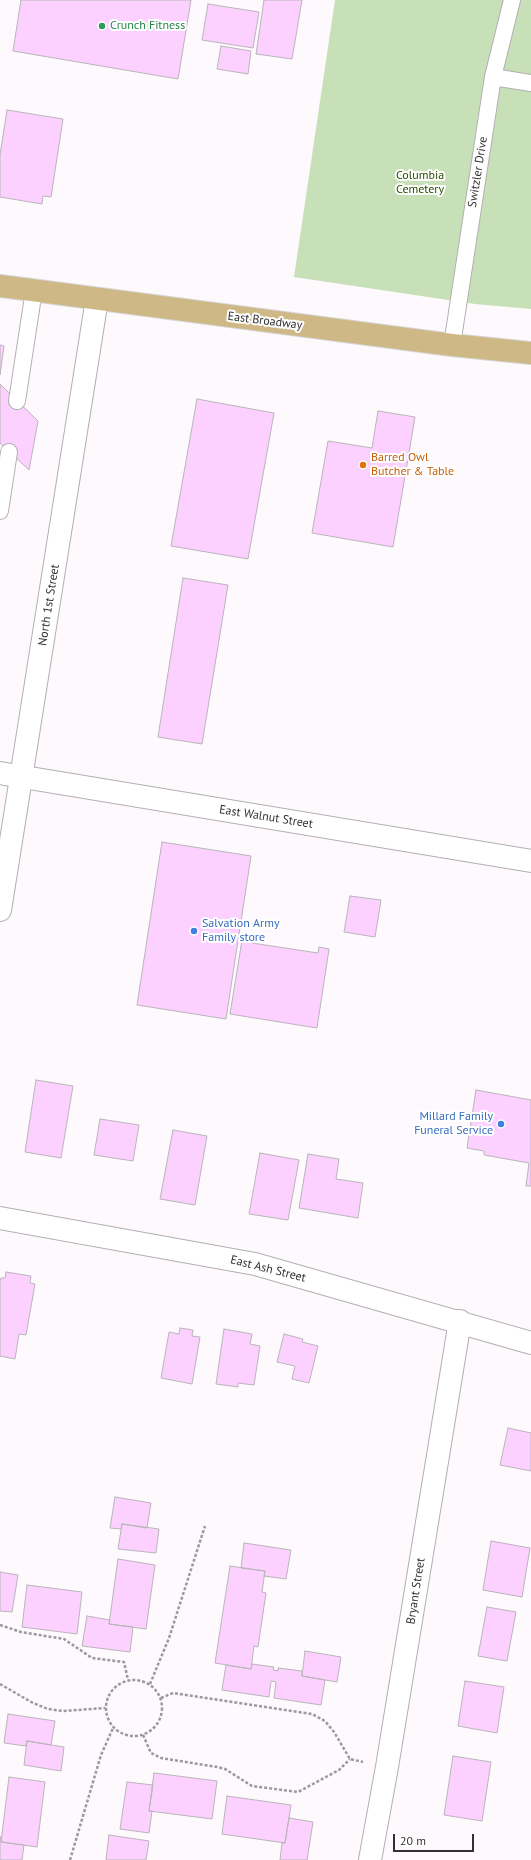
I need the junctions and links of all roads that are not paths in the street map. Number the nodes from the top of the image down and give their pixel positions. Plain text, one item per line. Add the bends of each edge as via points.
1 (512, 0) edge
2 (493, 76) junction
3 (531, 83) edge
4 (0, 286) edge
5 (34, 290) junction
6 (97, 299) junction
7 (452, 345) junction
8 (531, 353) edge
9 (17, 401) dead end
10 (9, 452) dead end
11 (0, 511) edge
12 (0, 773) edge
13 (22, 777) junction
14 (531, 861) edge
15 (0, 910) edge
16 (0, 1218) edge
17 (460, 1321) junction
18 (531, 1343) edge
19 (370, 1860) edge

1 - 2 lane, Switzler Drive
2 - 3 lane
2 - 7 lane, Switzler Drive
4 - 5 main road, East Broadway
5 - 6 main road, East Broadway
5 - 9 lane
6 - 7 main road, East Broadway
6 - 13 street, North 1st Street
7 - 8 main road, East Broadway
10 - 11 lane
12 - 13 street, East Walnut Street
13 - 14 street, East Walnut Street
13 - 15 street, North 1st Street
16 - 17 street, East Ash Street via 255,1264
17 - 18 street, East Ash Street
17 - 19 street, Bryant Street

